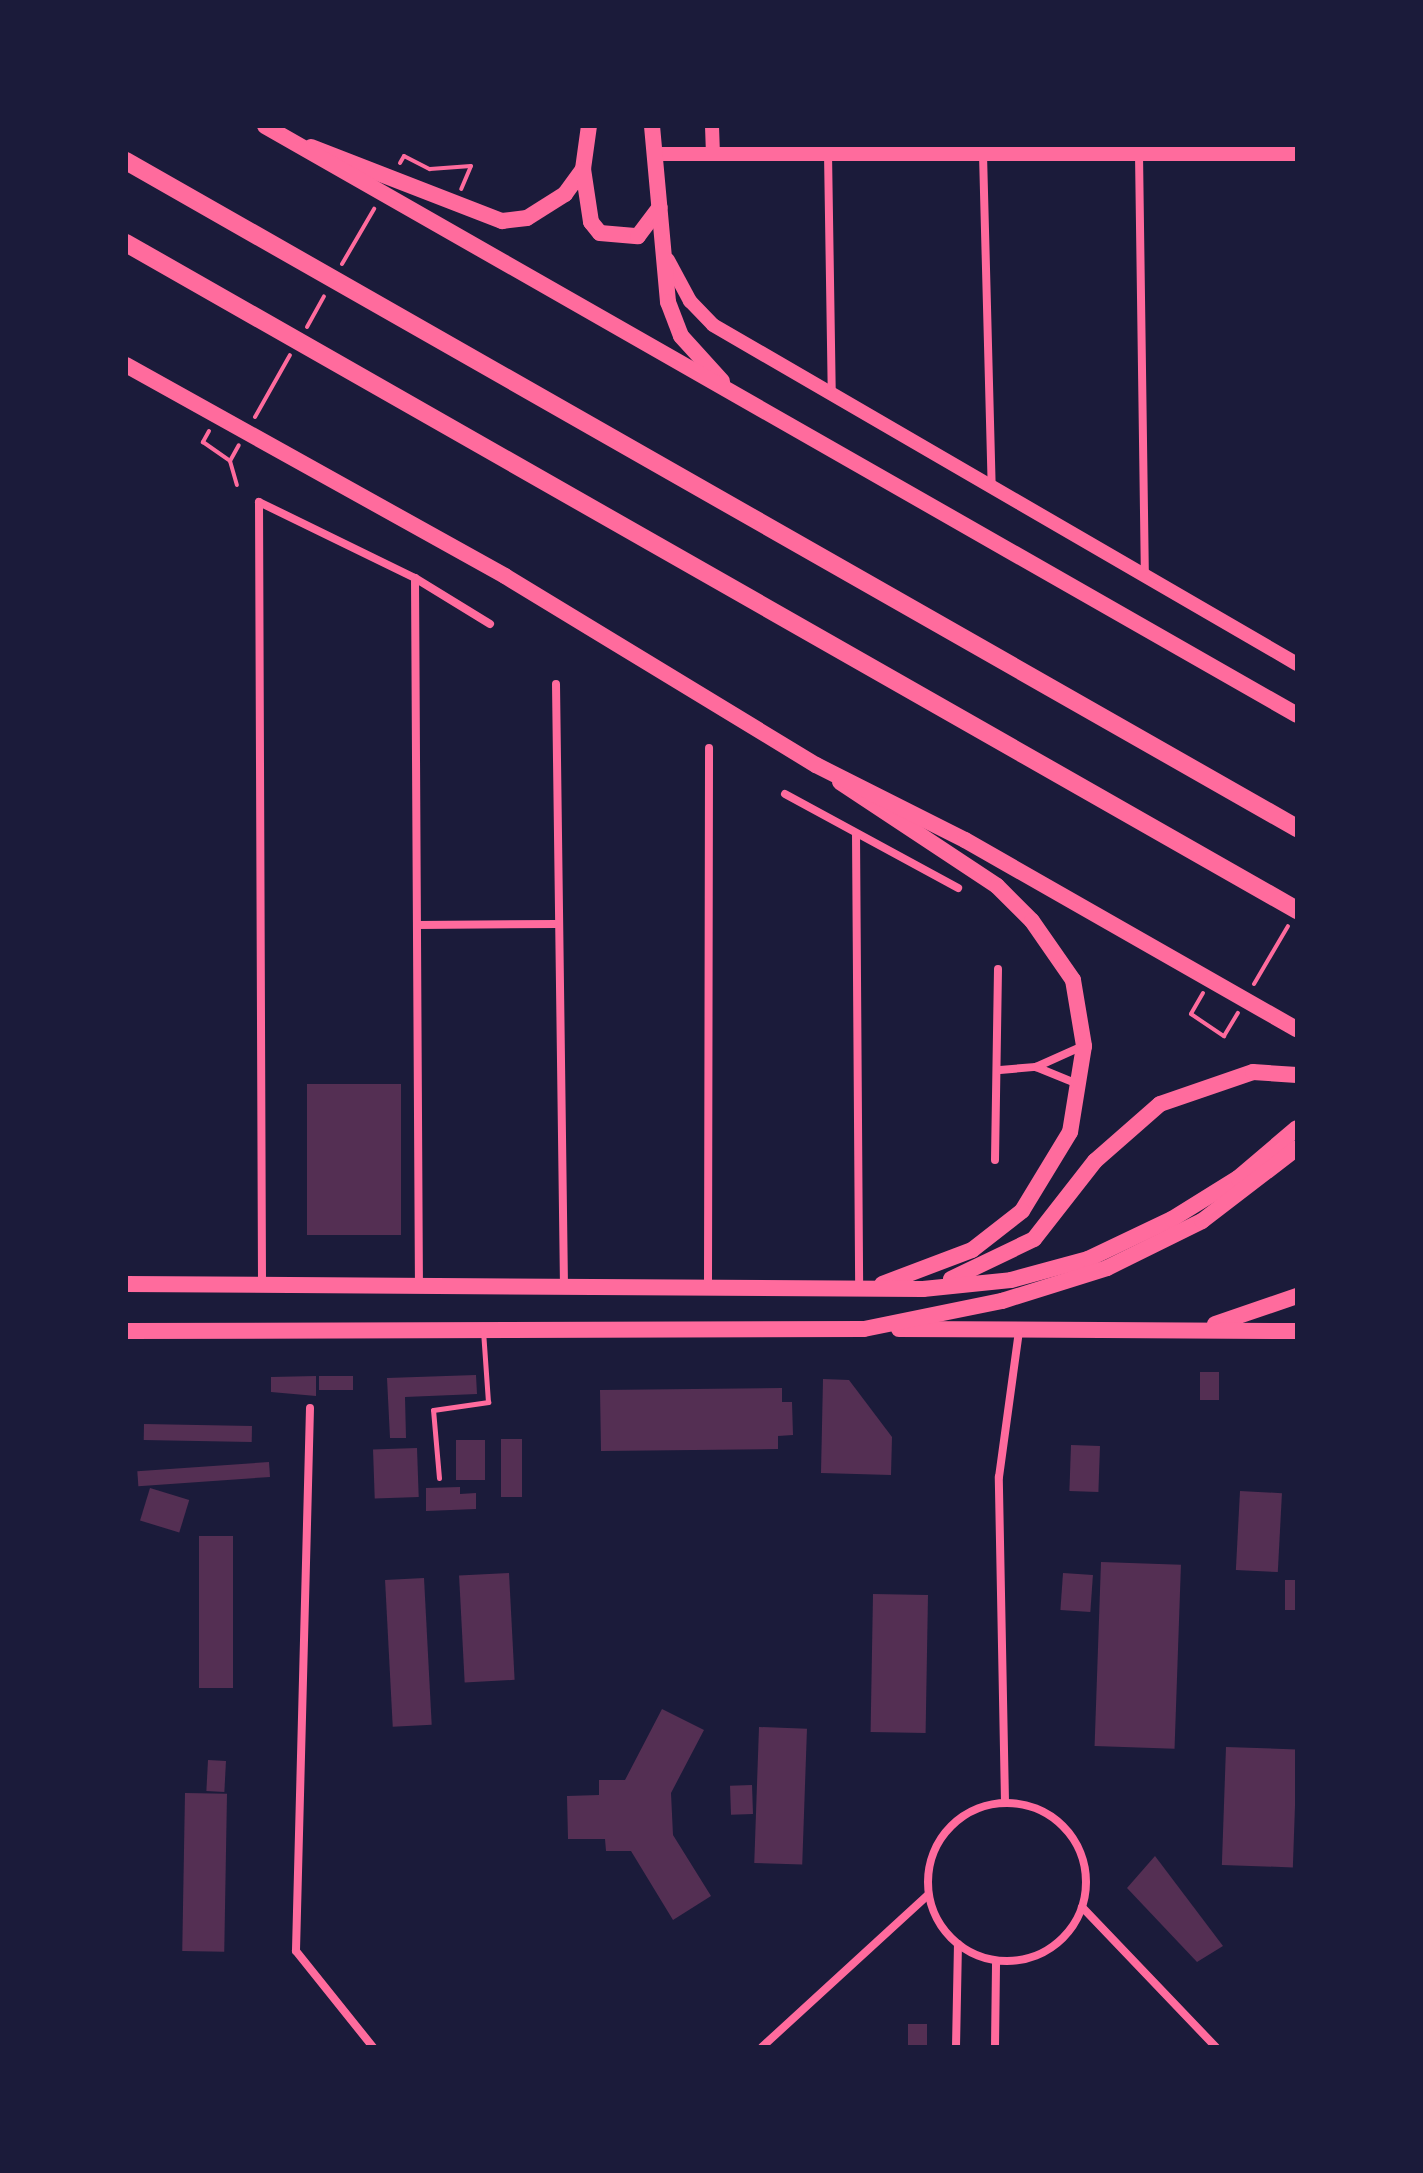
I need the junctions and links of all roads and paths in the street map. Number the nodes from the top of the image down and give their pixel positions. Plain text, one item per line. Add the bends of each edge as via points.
1 (265, 126) edge
2 (589, 126) edge
3 (652, 126) edge
4 (712, 126) edge
5 (291, 140) junction
6 (828, 153) junction
7 (654, 154) junction
8 (713, 154) junction
9 (983, 154) junction
10 (1139, 154) junction
11 (1297, 154) edge
12 (126, 161) edge
13 (471, 166) dead end
14 (583, 169) junction
15 (396, 170) dead end
16 (380, 198) dead end
17 (660, 206) junction
18 (126, 243) edge
19 (665, 248) junction
20 (341, 267) dead end
21 (333, 281) dead end
22 (301, 336) dead end
23 (293, 350) dead end
24 (126, 365) edge
25 (722, 381) junction
26 (832, 397) junction
27 (203, 442) dead end
28 (230, 461) junction
29 (237, 485) dead end
30 (992, 492) junction
31 (415, 578) junction
32 (1145, 581) junction
33 (490, 624) dead end
34 (1297, 664) edge
35 (556, 684) dead end
36 (1297, 715) edge
37 (709, 748) dead end
38 (816, 765) junction
39 (785, 794) dead end
40 (1297, 828) edge
41 (856, 834) junction
42 (958, 888) dead end
43 (1297, 910) edge
44 (557, 924) junction
45 (417, 925) junction
46 (998, 969) dead end
47 (1191, 1014) dead end
48 (1297, 1029) edge
49 (1084, 1046) junction
50 (1036, 1067) junction
51 (1000, 1070) junction
52 (1297, 1075) edge
53 (1082, 1085) junction
54 (1297, 1128) edge
55 (1297, 1148) edge
56 (995, 1160) dead end
57 (262, 1283) junction
58 (126, 1284) edge
59 (419, 1284) junction
60 (564, 1285) junction
61 (708, 1286) junction
62 (877, 1286) junction
63 (859, 1288) junction
64 (923, 1289) junction
65 (1297, 1296) edge
66 (864, 1329) junction
67 (483, 1330) junction
68 (126, 1331) edge
69 (1019, 1331) junction
70 (1297, 1331) edge
71 (1174, 1332) junction
72 (310, 1408) dead end
73 (439, 1478) dead end
74 (1005, 1802) junction
75 (928, 1895) junction
76 (1082, 1907) junction
77 (958, 1944) junction
78 (996, 1961) junction
79 (373, 2047) edge
80 (762, 2047) edge
81 (956, 2047) edge
82 (995, 2047) edge
83 (1216, 2047) edge

1 - 5 main road
2 - 14 main road
3 - 7 main road
4 - 8 street
5 - 14 main road via 502,221 546,209
5 - 25 main road
6 - 8 street
6 - 9 street
6 - 26 street
7 - 8 street
7 - 17 main road
9 - 10 street
9 - 30 street
10 - 11 street
10 - 32 street
12 - 40 highway
13 - 15 path via 430,169 404,156
14 - 17 main road via 591,222 600,233 638,236
16 - 20 path
17 - 19 main road
18 - 43 highway
19 - 25 main road via 673,319
19 - 26 street via 673,276 713,325
21 - 22 path
23 - 28 path
24 - 38 main road via 492,568
25 - 36 main road
26 - 30 street
27 - 28 path
28 - 29 path
30 - 32 street
31 - 33 street
31 - 45 street
31 - 57 street via 259,502
32 - 34 street
35 - 44 street
37 - 61 street
38 - 48 main road via 965,840
38 - 49 main road via 997,886 1032,921 1073,980
39 - 41 street
41 - 42 street
41 - 63 street
43 - 47 path via 1224,1036
44 - 45 street
44 - 60 street
45 - 59 street
46 - 51 street
49 - 50 street
49 - 53 main road
50 - 51 street
50 - 53 street
51 - 56 street
52 - 64 main road via 1253,1072 1160,1104 1095,1161 1034,1239 994,1264
53 - 62 main road via 1070,1132 1022,1211 972,1250
54 - 64 main road via 1238,1178 1172,1219 1060,1268
55 - 66 main road via 1202,1221 1064,1283
57 - 58 main road
57 - 59 main road
59 - 60 main road
60 - 61 main road
61 - 63 main road
62 - 63 main road
62 - 64 main road
65 - 71 main road via 1243,1319
66 - 67 main road
66 - 69 main road
67 - 68 main road
67 - 73 lane via 488,1402 433,1410
69 - 71 main road
69 - 74 street via 999,1477
70 - 71 main road
72 - 79 street via 296,1951
74 - 75 street via 955,1821 933,1855
74 - 76 street via 1053,1817 1071,1835 1084,1870
75 - 77 street
75 - 80 street
76 - 78 street via 1049,1950
76 - 83 street
77 - 78 street
77 - 81 street
78 - 82 street

